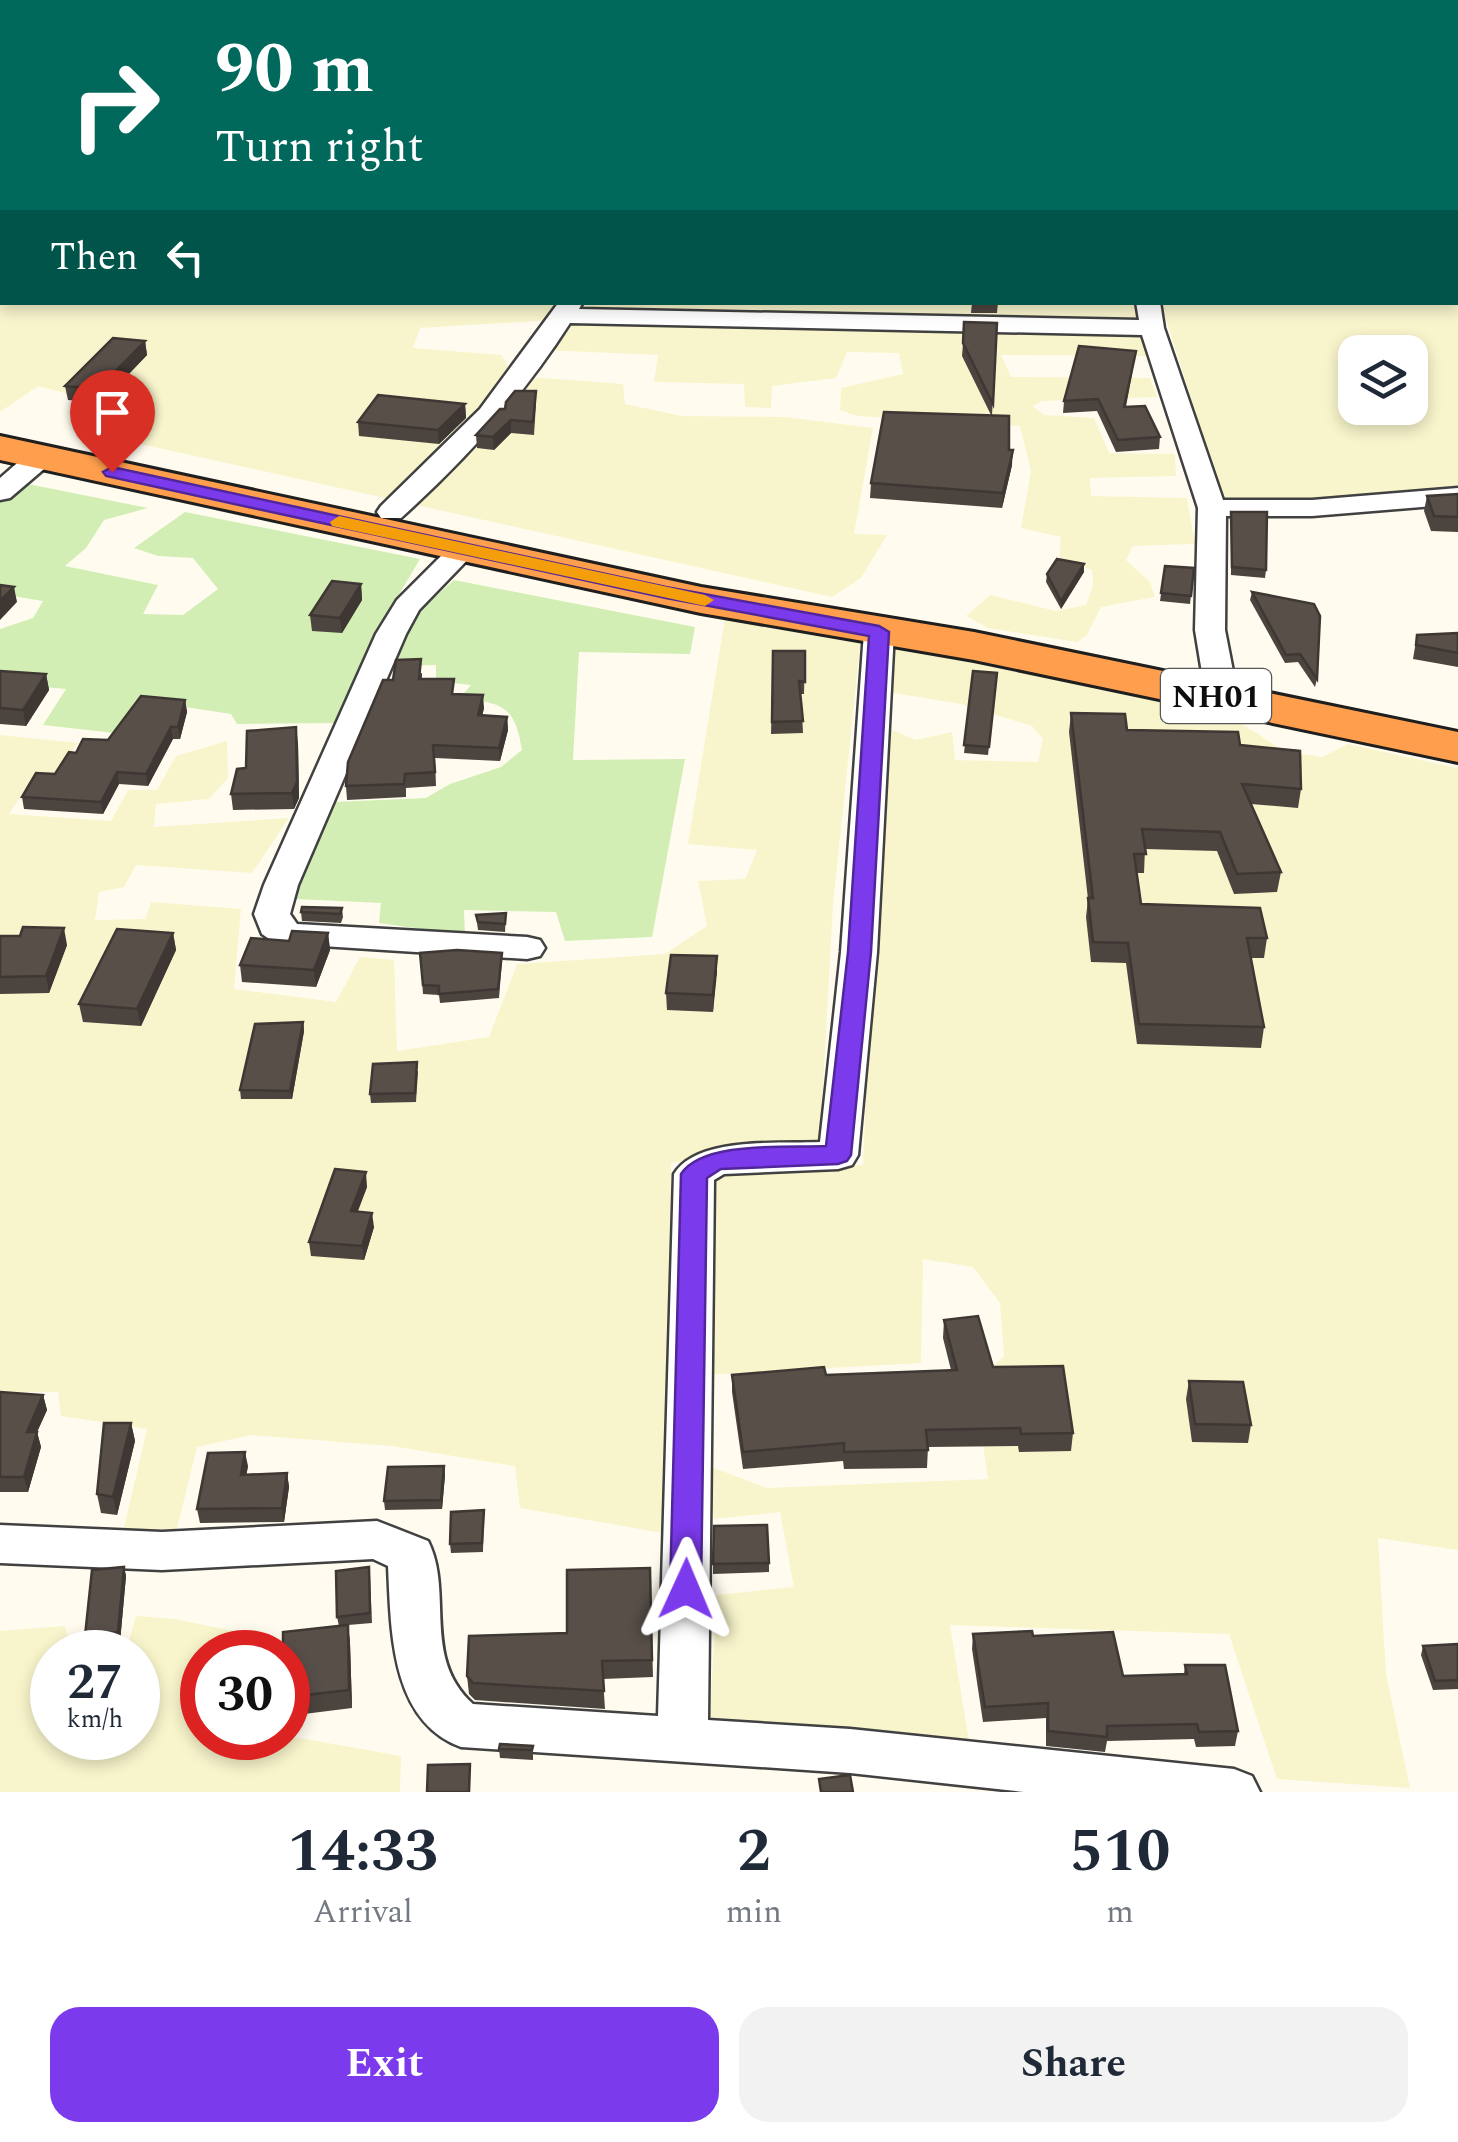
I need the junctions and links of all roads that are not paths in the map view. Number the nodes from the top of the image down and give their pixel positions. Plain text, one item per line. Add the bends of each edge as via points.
1 (567, 309) edge
2 (1150, 315) edge
3 (0, 428) edge
4 (20, 453) edge
5 (0, 492) edge
6 (1458, 496) edge
7 (1212, 508) junction
8 (391, 512) junction
9 (463, 550) junction
10 (879, 632) junction
11 (974, 646) junction
12 (1222, 697) junction
13 (1458, 747) edge
14 (527, 948) dead end
15 (0, 1544) edge
16 (682, 1740) junction
17 (1234, 1792) edge

1 - 2 street
1 - 8 street via 464,447
2 - 7 street
3 - 8 highway, NH01
4 - 5 street
4 - 9 highway, NH01
6 - 7 street
7 - 12 street via 1210,630
8 - 11 highway, NH01 via 896,618
9 - 10 highway, NH01
9 - 14 street via 406,606 390,634 272,914 288,936
10 - 11 highway, NH01
10 - 16 street via 860,952 838,1155 716,1160 694,1174
11 - 12 highway, NH01
12 - 13 highway, NH01
15 - 16 street via 162,1551 377,1540 411,1554 414,1631 433,1698 461,1725
16 - 17 street

